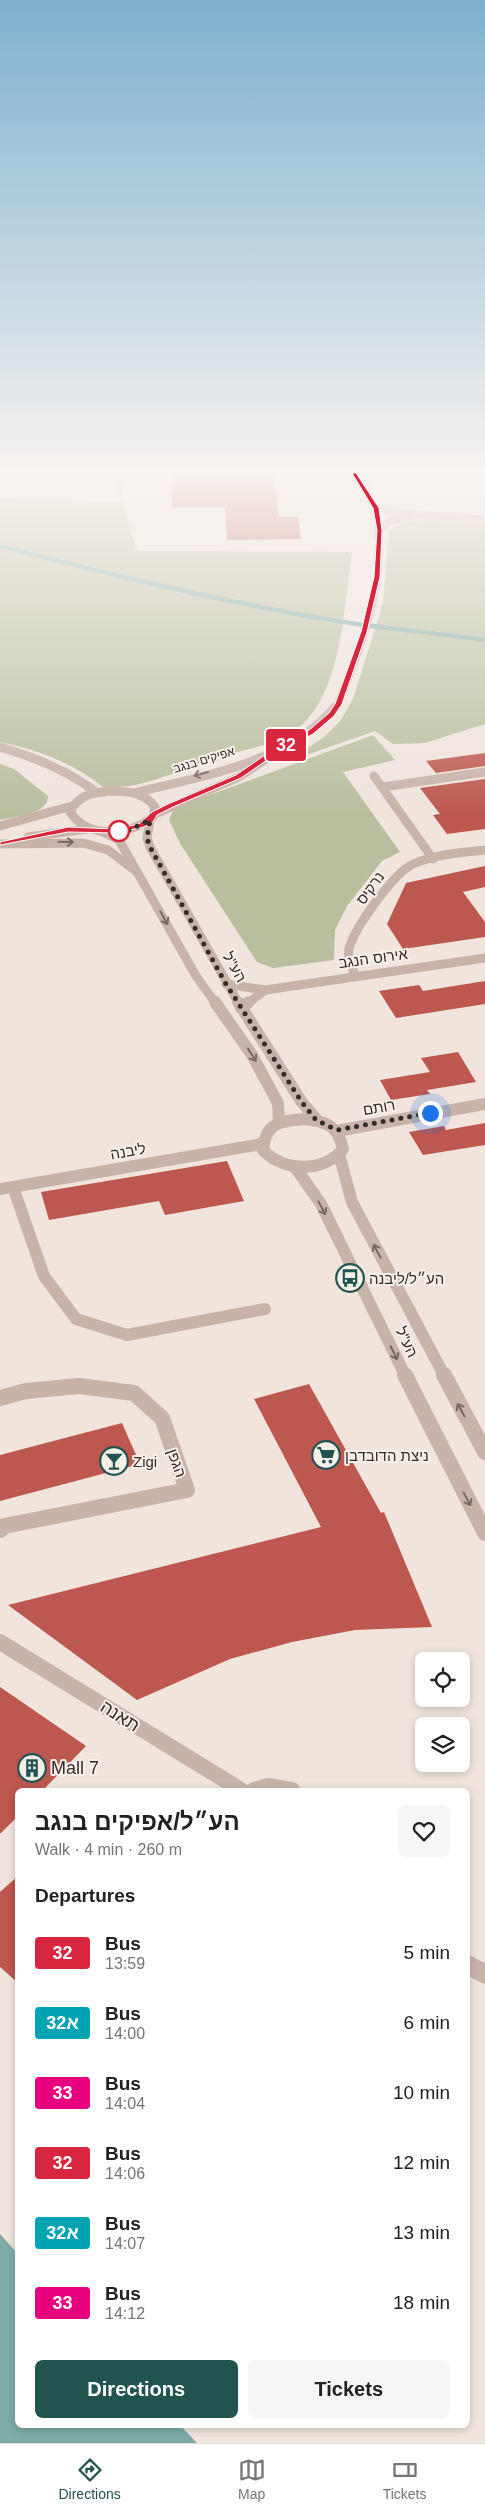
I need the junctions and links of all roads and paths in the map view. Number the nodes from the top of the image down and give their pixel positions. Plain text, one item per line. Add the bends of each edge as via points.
1 (375, 588) edge
2 (0, 747) edge
3 (280, 748) junction
4 (485, 772) edge
5 (374, 776) dead end
6 (382, 787) junction
7 (96, 792) junction
8 (134, 793) junction
9 (72, 806) junction
10 (152, 817) junction
11 (0, 826) edge
12 (90, 829) junction
13 (100, 831) junction
14 (0, 844) edge
15 (485, 850) edge
16 (433, 858) junction
17 (141, 876) junction
18 (485, 958) edge
19 (355, 975) junction
20 (226, 984) junction
21 (265, 990) junction
22 (241, 1008) junction
23 (485, 1104) edge
24 (316, 1120) junction
25 (279, 1123) junction
26 (337, 1130) junction
27 (262, 1144) junction
28 (339, 1154) junction
29 (295, 1167) junction
30 (6, 1188) edge
31 (265, 1309) dead end
32 (0, 1398) edge
33 (485, 1452) edge
34 (0, 1530) edge
35 (485, 1533) edge
36 (0, 1642) edge
37 (238, 1788) edge
38 (261, 1788) edge
39 (280, 1788) edge
40 (470, 1966) edge
41 (485, 1974) edge

1 - 3 street, אפיקים בנגב via 364,632 332,714 310,733
2 - 7 street via 51,763 76,776
3 -> 8 street, אפיקים בנגב
3 - 10 street, אפיקים בנגב via 239,777
4 - 6 street
5 - 6 street
6 - 16 street
7 - 8 street
7 - 9 street
8 - 10 street via 152,801 155,807
9 - 11 street
9 - 12 street via 72,819
10 - 13 street, אפיקים בנגב via 129,830
10 - 20 street, הע"ל via 147,838 150,847
12 - 13 street
12 - 14 street via 68,830
13 - 17 street via 119,840
14 -> 17 street via 83,843 108,850
15 - 16 street, נרקיס
16 - 19 street, נרקיס via 406,868 387,886 349,947
17 -> 25 street via 196,976 252,1055 278,1103
18 - 19 street, אירוס הנגב
19 - 21 street, אירוס הנגב
20 - 21 street, אירוס הנגב
20 - 22 street, הע"ל
21 - 22 street, אירוס הנגב
22 - 24 street, הע"ל
23 - 26 street, רותם
24 - 25 street via 297,1119
24 - 26 street
25 - 27 street via 264,1136
26 - 28 street via 343,1146
27 - 29 street via 272,1159
27 - 30 street, ליבנה
28 - 29 street via 321,1165
33 -> 28 street, הע"ל via 352,1202
29 -> 35 street, הע"ל via 320,1204
30 - 31 street via 44,1276 76,1319 127,1335
32 - 34 street, הגפן via 26,1391 79,1386 134,1393 162,1418 187,1490 4,1526
36 - 37 street, תאנה
38 - 39 street
40 - 41 street

